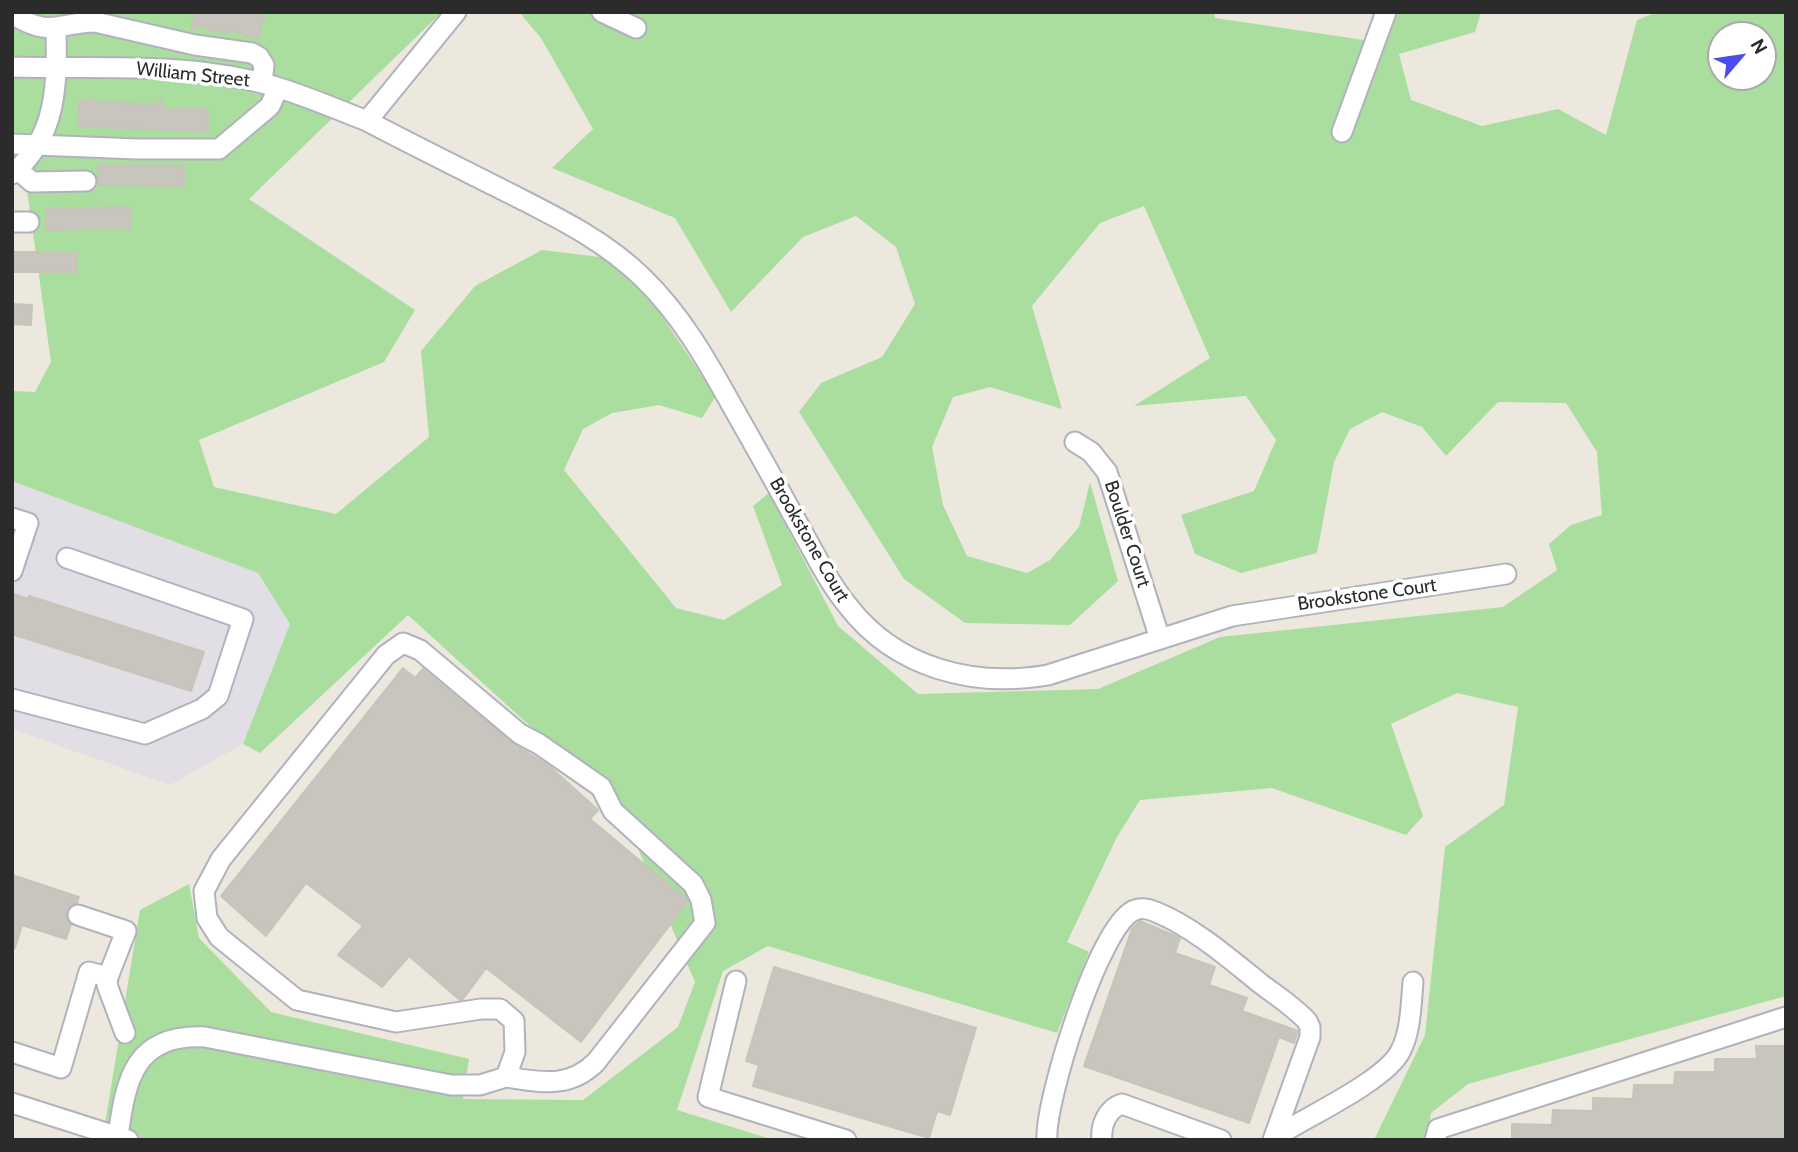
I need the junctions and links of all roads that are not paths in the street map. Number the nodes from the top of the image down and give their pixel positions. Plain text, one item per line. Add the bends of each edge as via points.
1 (456, 12) edge
2 (603, 12) edge
3 (1386, 12) edge
4 (12, 14) edge
5 (636, 28) dead end
6 (57, 29) junction
7 (12, 67) edge
8 (56, 67) junction
9 (270, 85) junction
10 (368, 121) junction
11 (1342, 131) dead end
12 (12, 144) edge
13 (39, 145) junction
14 (15, 172) edge
15 (86, 181) dead end
16 (1075, 442) dead end
17 (12, 518) edge
18 (67, 558) dead end
19 (12, 571) edge
20 (1506, 574) dead end
21 (1160, 639) junction
22 (12, 699) edge
23 (79, 915) dead end
24 (108, 977) junction
25 (736, 981) dead end
26 (1413, 982) dead end
27 (1786, 1017) edge
28 (125, 1033) dead end
29 (12, 1052) edge
30 (506, 1077) junction
31 (13, 1104) edge
32 (123, 1138) edge
33 (846, 1140) edge
34 (1047, 1140) edge
35 (1102, 1140) edge
36 (1221, 1140) edge
37 (1275, 1140) edge
38 (1435, 1140) edge

1 - 10 street
2 - 5 street
3 - 11 street
4 - 6 street via 39,28
6 - 8 street
6 - 9 street via 94,22 252,53 264,65
7 - 8 street, William Street
8 - 9 street, William Street via 138,68
8 - 13 street via 51,114
9 - 10 street, William Street
9 - 13 street via 270,106 219,149
10 - 21 street, Brookstone Court via 588,235 670,306 700,350 835,589 883,641 942,671 994,680 1048,675
12 - 13 street
13 - 14 street
14 - 15 street via 32,183
16 - 21 street, Boulder Court via 1091,452 1107,472
17 - 19 street via 28,523
18 - 22 street via 243,620 218,696 202,709 145,734
20 - 21 street, Brookstone Court via 1232,616
23 - 24 street via 125,931
24 - 28 street
24 - 29 street via 89,972 61,1068
25 - 33 street via 708,1097
26 - 37 street via 1400,1054 1370,1082
27 - 38 street via 1438,1129
30 - 30 street via 544,1083 585,1072 705,923 701,900 693,884 613,811 601,787 520,734 420,650 403,643 386,655 221,859 204,891 207,918 219,937 297,1000 396,1022 500,1009 514,1021 515,1052
30 - 32 street via 480,1085 452,1085 190,1037 158,1045 133,1068 123,1098
31 - 32 street
34 - 37 street via 1058,1070 1091,977 1121,919 1146,908 1223,954 1307,1021 1310,1037
35 - 36 street via 1108,1112 1122,1104

